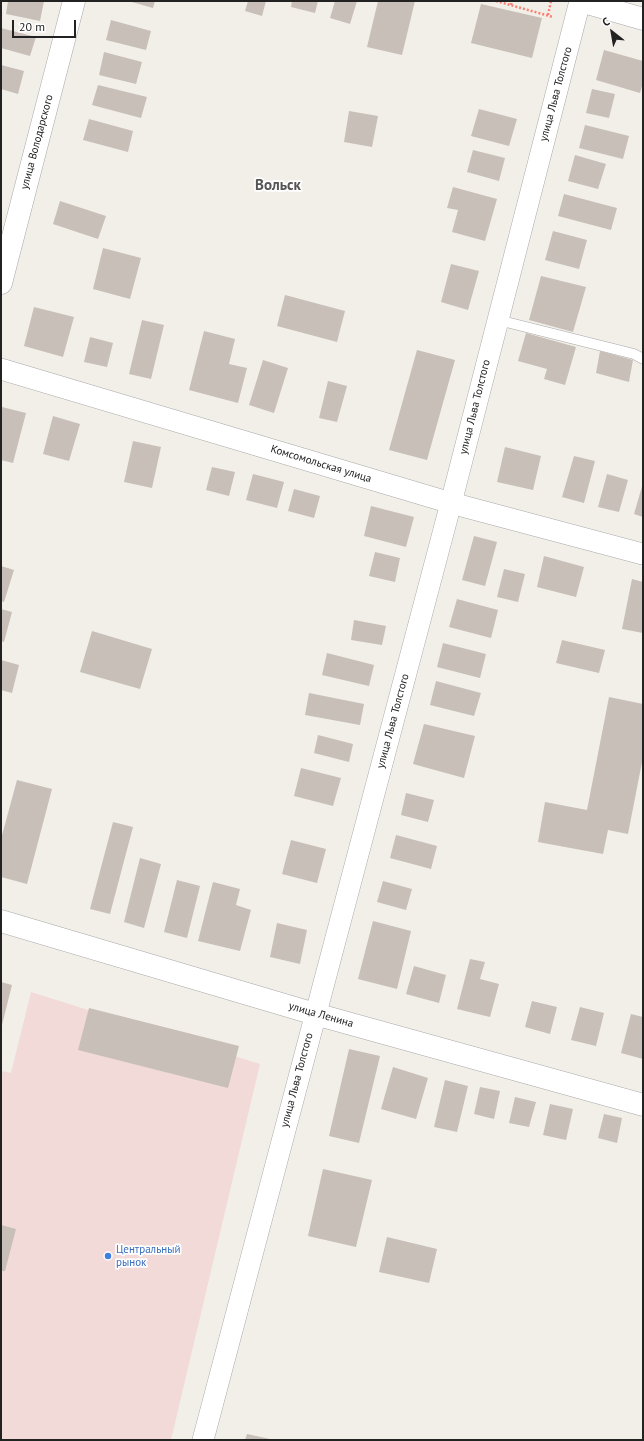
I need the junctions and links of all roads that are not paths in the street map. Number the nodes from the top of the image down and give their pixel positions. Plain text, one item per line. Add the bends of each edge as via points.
1 (74, 1) edge
2 (580, 1) edge
3 (643, 19) edge
4 (1, 283) edge
5 (498, 320) junction
6 (643, 359) edge
7 (1, 369) edge
8 (451, 503) junction
9 (643, 554) edge
10 (1, 921) edge
11 (315, 1014) junction
12 (643, 1104) edge
13 (203, 1440) edge

1 - 4 street, улица Володарского
2 - 3 street
2 - 5 street, улица Льва Толстого
5 - 6 lane via 634,354
5 - 8 street, улица Льва Толстого
7 - 8 street, Комсомольская улица
8 - 9 street, Комсомольская улица
8 - 11 street, улица Льва Толстого
10 - 11 street, улица Ленина
11 - 12 street, улица Ленина
11 - 13 street, улица Льва Толстого

